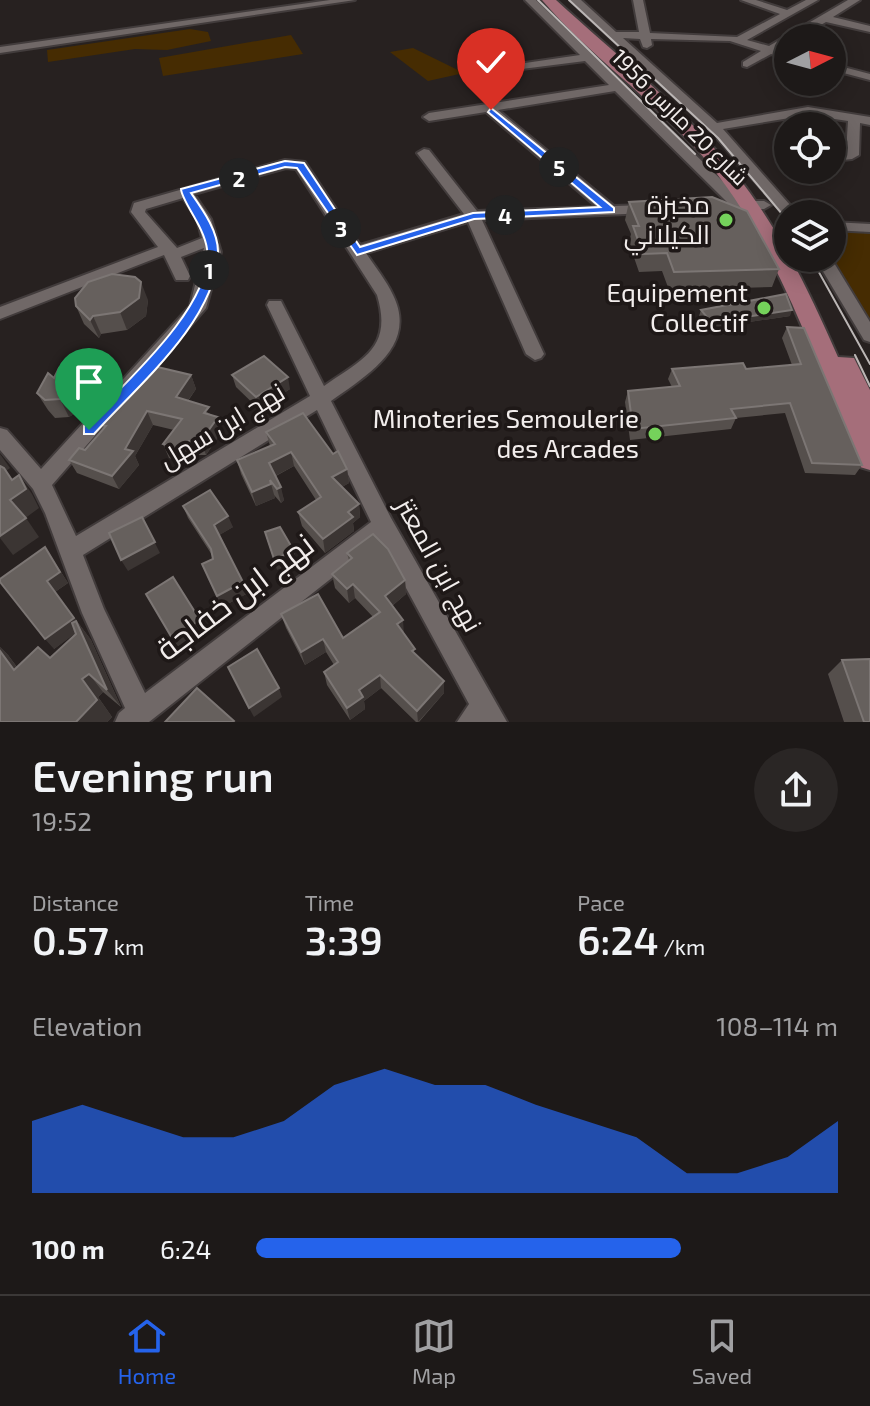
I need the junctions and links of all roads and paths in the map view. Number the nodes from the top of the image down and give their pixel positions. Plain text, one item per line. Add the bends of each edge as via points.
1 (350, 0) edge
2 (530, 0) edge
3 (548, 0) edge
4 (558, 0) edge
5 (575, 0) edge
6 (638, 0) edge
7 (746, 0) edge
8 (813, 0) edge
9 (855, 0) edge
10 (790, 14) junction
11 (823, 18) junction
12 (870, 29) edge
13 (615, 35) junction
14 (644, 35) junction
15 (739, 40) junction
16 (767, 49) junction
17 (0, 50) edge
18 (774, 51) edge
19 (588, 57) junction
20 (747, 64) dead end
21 (654, 70) junction
22 (846, 71) edge
23 (485, 72) dead end
24 (870, 77) edge
25 (617, 87) junction
26 (491, 110) dead end
27 (774, 115) edge
28 (429, 117) dead end
29 (846, 117) edge
30 (854, 118) junction
31 (870, 121) edge
32 (714, 127) junction
33 (424, 153) dead end
34 (846, 158) edge
35 (185, 191) junction
36 (779, 200) edge
37 (751, 206) junction
38 (702, 208) joint
39 (666, 209) edge
40 (610, 210) junction
41 (473, 216) junction
42 (846, 227) edge
43 (762, 228) junction
44 (870, 228) edge
45 (774, 230) edge
46 (211, 240) junction
47 (172, 251) junction
48 (357, 251) junction
49 (802, 272) edge
50 (831, 272) edge
51 (182, 276) dead end
52 (275, 305) dead end
53 (0, 313) edge
54 (870, 336) edge
55 (535, 354) dead end
56 (320, 399) junction
57 (870, 416) edge
58 (0, 436) edge
59 (870, 459) edge
60 (41, 483) junction
61 (383, 525) junction
62 (71, 551) junction
63 (134, 716) edge
64 (483, 717) edge

1 - 17 street
2 - 19 street, شارع 20 مارس 1956
3 - 37 main road, شارع 20 مارس 1956 via 698,142
4 - 37 main road, شارع 20 مارس 1956 via 705,136
5 - 13 street, شارع 20 مارس 1956
6 - 14 street
7 - 10 street
8 - 10 street
9 - 11 street
10 - 15 street
11 - 12 street
11 - 16 street
13 - 14 street
13 - 21 street, شارع 20 مارس 1956
14 - 15 street
14 - 21 street
15 - 16 street
16 - 18 street
16 - 20 street
19 - 23 street
19 - 25 street, شارع 20 مارس 1956
21 - 32 street, شارع 20 مارس 1956
22 - 24 street
25 - 28 street
25 - 37 street, شارع 20 مارس 1956
26 - 40 street
27 - 32 street
29 - 30 street
30 - 31 street
30 - 34 street via 852,155
32 - 36 street, شارع 20 مارس 1956
33 - 41 street
35 - 46 street
35 - 47 street via 137,209
35 - 48 street, نهج ابن سهل via 285,164 300,165
37 - 38 street
37 - 43 main road, شارع 20 مارس 1956
37 - 45 main road, شارع 20 مارس 1956
38 - 43 main road via 725,210
39 - 40 street
40 - 41 street
41 - 48 street
41 - 55 street
42 - 44 street
43 - 59 main road, شارع 20 مارس 1956
46 - 47 street
46 - 60 street via 213,252 198,308
47 - 51 street
47 - 53 street
48 - 56 street, نهج ابن سهل via 385,295 392,327 379,355
49 - 57 main road
50 - 54 street
52 - 56 street, نهج ابن المعتز
56 - 61 street, نهج ابن المعتز
56 - 62 street, نهج ابن سهل
58 - 60 street
60 - 62 street
61 - 63 street, نهج ابن خفاجة
61 - 64 street, نهج ابن المعتز
62 - 63 street

